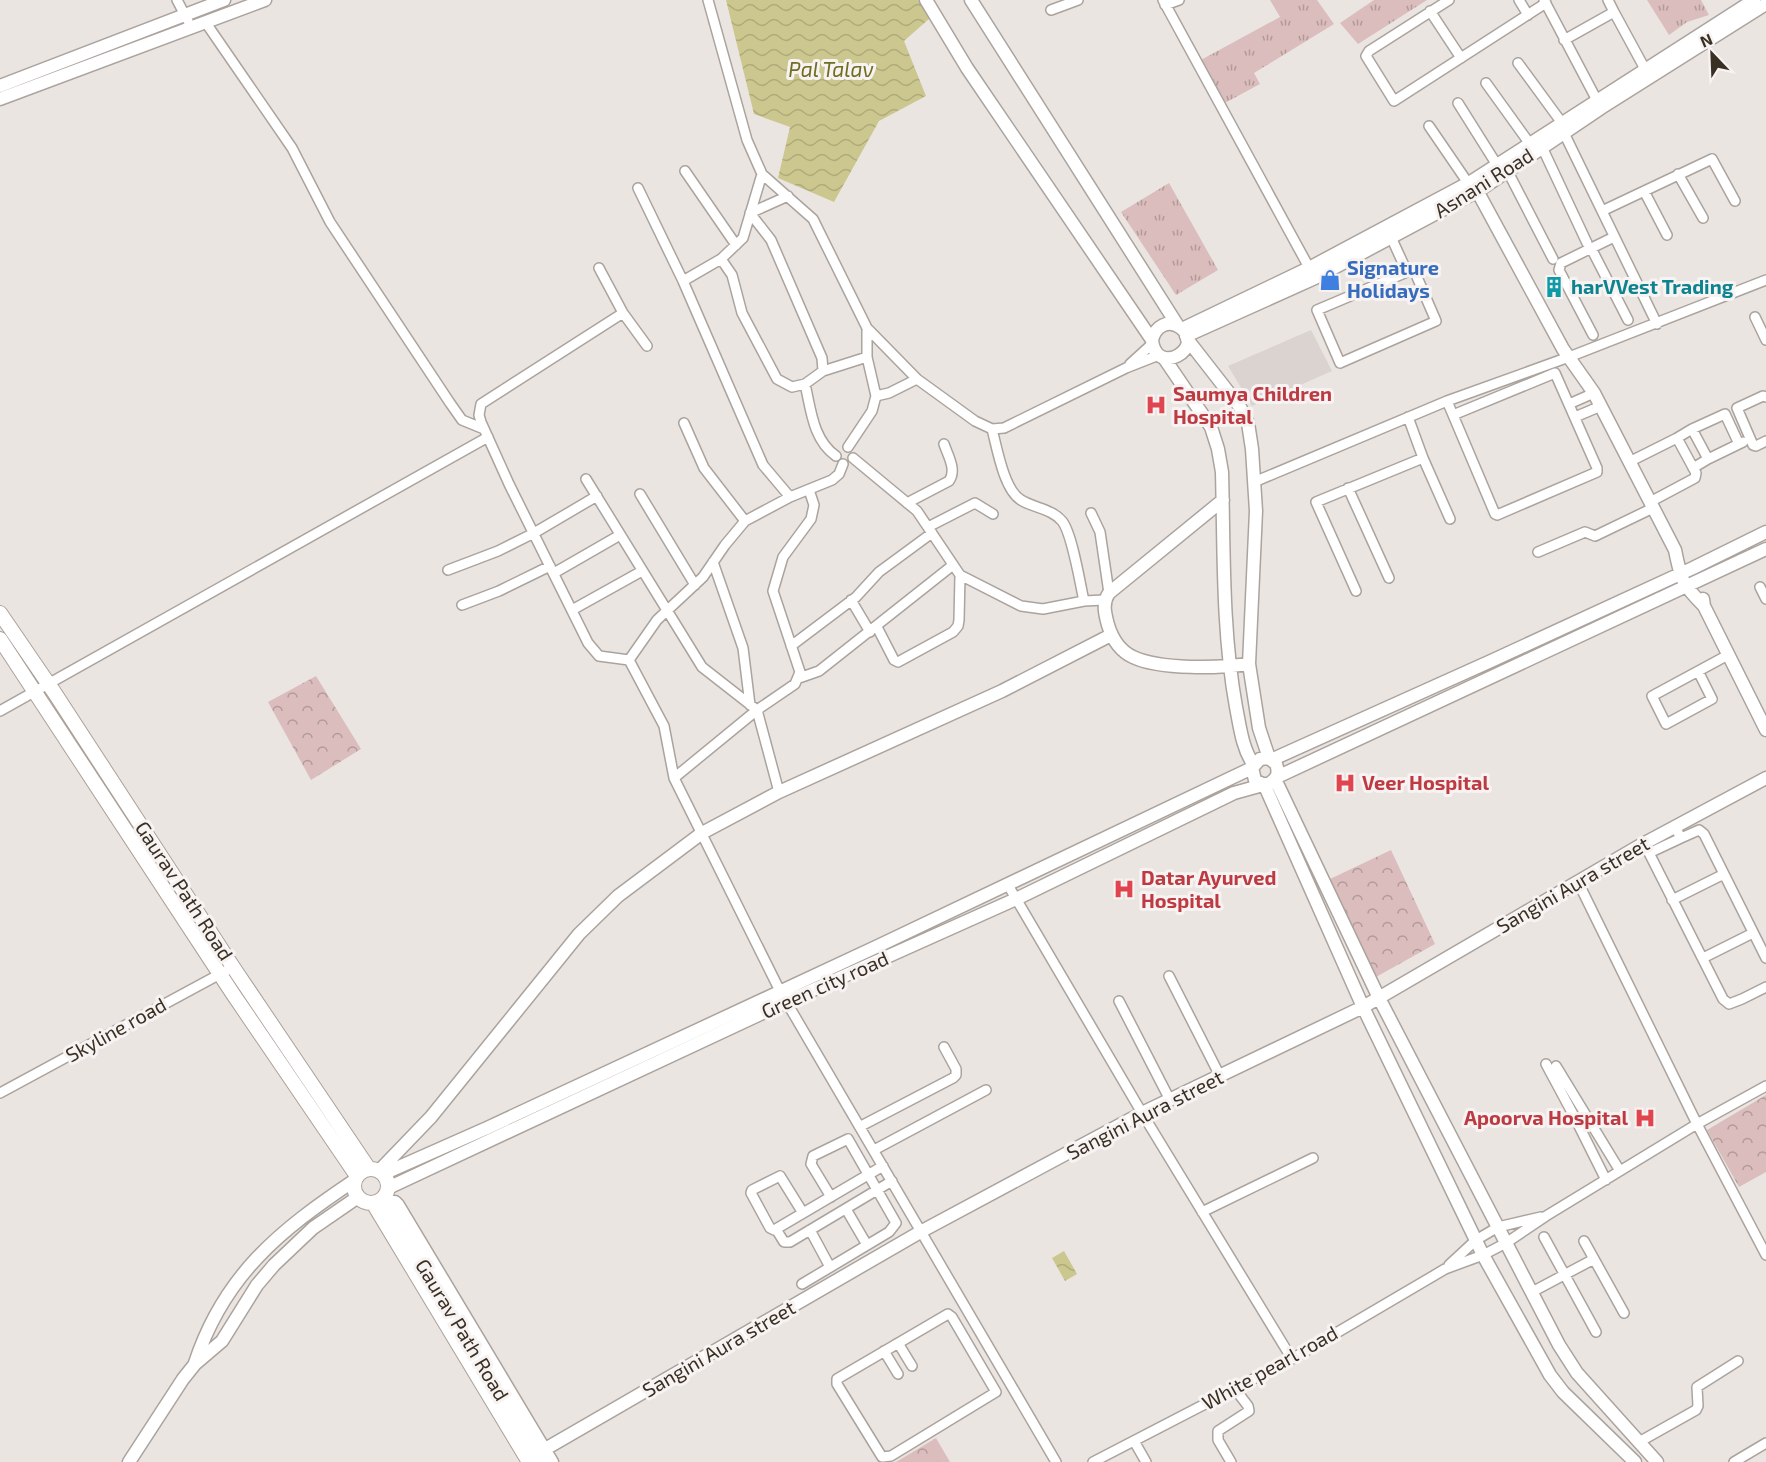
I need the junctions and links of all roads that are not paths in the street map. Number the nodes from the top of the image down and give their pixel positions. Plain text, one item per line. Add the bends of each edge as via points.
1 (177, 0) edge
2 (224, 0) edge
3 (265, 0) edge
4 (708, 0) edge
5 (926, 0) edge
6 (971, 0) edge
7 (1078, 0) edge
8 (1179, 0) edge
9 (1449, 0) edge
10 (1519, 0) edge
11 (1608, 0) edge
12 (1753, 0) edge
13 (1545, 2) edge
14 (1164, 3) edge
15 (1766, 4) edge
16 (1051, 10) dead end
17 (1430, 11) junction
18 (1614, 12) junction
19 (186, 14) junction
20 (1528, 15) junction
21 (206, 22) junction
22 (190, 29) junction
23 (1564, 40) junction
24 (1461, 58) junction
25 (1518, 63) dead end
26 (1645, 69) junction
27 (1486, 83) dead end
28 (0, 86) edge
29 (0, 99) edge
30 (1458, 103) dead end
31 (1599, 104) junction
32 (1429, 126) dead end
33 (1563, 128) junction
34 (1536, 145) junction
35 (1502, 168) junction
36 (685, 171) dead end
37 (762, 174) junction
38 (1678, 174) junction
39 (1472, 185) junction
40 (638, 188) dead end
41 (1644, 191) junction
42 (788, 196) junction
43 (1735, 201) dead end
44 (1602, 211) junction
45 (750, 213) junction
46 (1703, 219) dead end
47 (1667, 235) dead end
48 (1391, 237) junction
49 (1614, 237) junction
50 (736, 244) junction
51 (1589, 246) junction
52 (721, 259) junction
53 (1553, 259) dead end
54 (599, 268) dead end
55 (1312, 273) junction
56 (1417, 277) dead end
57 (1766, 280) edge
58 (683, 281) junction
59 (623, 313) junction
60 (1755, 317) dead end
61 (1628, 320) dead end
62 (1657, 324) junction
63 (867, 328) junction
64 (1183, 332) junction
65 (1593, 335) dead end
66 (1766, 340) edge
67 (1152, 342) junction
68 (647, 346) dead end
69 (867, 357) junction
70 (1162, 357) junction
71 (1569, 357) junction
72 (1126, 368) junction
73 (823, 371) junction
74 (916, 379) junction
75 (805, 384) junction
76 (1594, 393) junction
77 (876, 396) junction
78 (1766, 397) edge
79 (1447, 401) junction
80 (1569, 404) junction
81 (1600, 406) junction
82 (1453, 415) junction
83 (1408, 417) junction
84 (1575, 417) junction
85 (684, 423) dead end
86 (992, 429) junction
87 (1692, 429) junction
88 (486, 433) junction
89 (1677, 438) junction
90 (1750, 438) junction
91 (1766, 441) edge
92 (944, 444) dead end
93 (1739, 444) junction
94 (848, 447) junction
95 (836, 456) junction
96 (853, 458) junction
97 (1423, 458) junction
98 (1708, 459) junction
99 (1629, 462) junction
100 (843, 464) junction
101 (1693, 468) junction
102 (586, 479) dead end
103 (1254, 482) junction
104 (1348, 488) junction
105 (809, 490) junction
106 (640, 494) dead end
107 (597, 496) junction
108 (790, 497) junction
109 (1223, 500) junction
110 (908, 503) junction
111 (1652, 505) junction
112 (1090, 513) dead end
113 (993, 514) dead end
114 (1450, 519) dead end
115 (746, 521) junction
116 (930, 530) junction
117 (1766, 532) edge
118 (534, 533) junction
119 (620, 535) junction
120 (1766, 549) edge
121 (1675, 550) junction
122 (1538, 552) dead end
123 (713, 562) junction
124 (953, 565) junction
125 (1693, 568) junction
126 (552, 569) junction
127 (448, 570) dead end
128 (642, 571) junction
129 (1680, 574) junction
130 (960, 575) junction
131 (1389, 578) dead end
132 (1699, 581) junction
133 (695, 585) junction
134 (1760, 587) dead end
135 (1686, 588) junction
136 (1356, 591) dead end
137 (1106, 597) junction
138 (1766, 598) edge
139 (851, 600) junction
140 (1084, 601) junction
141 (462, 605) dead end
142 (1704, 606) junction
143 (572, 610) junction
144 (666, 612) junction
145 (0, 613) edge
146 (873, 630) junction
147 (1111, 635) junction
148 (0, 639) edge
149 (791, 646) junction
150 (1728, 655) junction
151 (629, 660) junction
152 (1249, 664) junction
153 (1228, 666) junction
154 (1698, 671) junction
155 (799, 678) junction
156 (49, 684) junction
157 (35, 693) junction
158 (753, 708) junction
159 (0, 711) edge
160 (1766, 730) edge
161 (1270, 759) junction
162 (1252, 766) junction
163 (674, 778) junction
164 (1766, 778) edge
165 (1269, 781) junction
166 (779, 792) junction
167 (1678, 832) junction
168 (702, 833) junction
169 (1647, 848) junction
170 (1724, 874) junction
171 (1578, 882) junction
172 (1008, 885) junction
173 (1016, 899) junction
174 (1672, 900) junction
175 (1753, 933) junction
176 (1703, 958) junction
177 (1766, 958) edge
178 (233, 967) junction
179 (220, 974) junction
180 (1169, 976) dead end
181 (1766, 987) edge
182 (783, 997) junction
183 (1379, 998) junction
184 (1119, 1001) dead end
185 (1364, 1007) junction
186 (944, 1047) dead end
187 (1220, 1076) junction
188 (1766, 1086) edge
189 (986, 1090) dead end
190 (0, 1093) edge
191 (1170, 1100) junction
192 (1142, 1113) junction
193 (1697, 1124) junction
194 (861, 1126) junction
195 (874, 1150) junction
196 (1313, 1158) dead end
197 (883, 1166) junction
198 (1620, 1171) junction
199 (869, 1174) junction
200 (1606, 1180) junction
201 (892, 1181) junction
202 (375, 1185) junction
203 (878, 1190) junction
204 (358, 1197) joint
205 (831, 1197) junction
206 (846, 1209) junction
207 (1202, 1212) junction
208 (803, 1213) junction
209 (1546, 1216) junction
210 (1498, 1227) junction
211 (776, 1229) junction
212 (810, 1230) junction
213 (922, 1231) junction
214 (1544, 1237) dead end
215 (1476, 1240) junction
216 (1584, 1241) dead end
217 (271, 1243) junction
218 (1506, 1243) junction
219 (867, 1245) junction
220 (283, 1254) junction
221 (1483, 1255) junction
222 (1766, 1255) edge
223 (1594, 1259) junction
224 (830, 1267) junction
225 (1445, 1269) junction
226 (1564, 1275) junction
227 (802, 1284) dead end
228 (1532, 1292) junction
229 (1624, 1313) dead end
230 (978, 1328) junction
231 (1596, 1332) dead end
232 (964, 1337) junction
233 (898, 1343) junction
234 (884, 1351) junction
235 (1292, 1359) junction
236 (1738, 1361) dead end
237 (195, 1364) junction
238 (912, 1366) dead end
239 (898, 1374) dead end
240 (1235, 1389) junction
241 (1134, 1441) junction
242 (1640, 1442) junction
243 (1766, 1443) edge
244 (536, 1457) edge
245 (129, 1462) edge
246 (552, 1462) edge
247 (1056, 1462) edge
248 (1093, 1462) edge
249 (1146, 1462) edge
250 (1232, 1462) edge
251 (1635, 1462) edge
252 (1657, 1462) edge
253 (1734, 1462) edge

1 - 19 street
2 - 19 street
3 - 21 street
4 - 37 street via 747,140
5 - 67 street via 967,68
6 - 64 street
7 - 16 street
8 - 14 street
9 - 17 street
10 - 20 street
11 - 18 street
12 - 26 street, Asnani Road
13 - 20 street
13 - 23 street
14 - 55 street
15 - 31 street, Asnani Road
17 - 24 street
17 - 24 street via 1366,56 1394,101
18 - 23 street
18 - 26 street
19 - 22 street
19 - 28 street
20 - 24 street
21 - 22 street
21 - 88 street via 292,148 330,222 450,403 462,420
22 - 29 street
23 - 31 street
25 - 33 street
26 - 31 street, Asnani Road
27 - 34 street
30 - 35 street
31 - 33 street, Asnani Road
32 - 39 street
33 - 34 street, Asnani Road
33 - 44 street
34 - 35 street, Asnani Road
34 - 51 street
35 - 39 street, Asnani Road
35 - 53 street
36 - 50 street
37 - 42 street
37 - 45 street
38 - 41 street
38 - 43 street via 1712,159
38 - 46 street
39 - 48 street, Asnani Road
39 - 55 street, Asnani Road
39 - 71 street
40 - 58 street
41 - 44 street
41 - 47 street
42 - 45 street
42 - 63 street via 819,228
44 - 49 street
45 - 50 street via 743,238
45 - 73 street via 771,240 822,358
48 - 55 street, Asnani Road
48 - 56 street via 1407,272 1317,309 1340,363 1436,321
49 - 51 street
49 - 62 street
50 - 52 street
51 - 61 street
51 - 65 street via 1562,263 1559,270
52 - 58 street
52 - 75 street via 732,275 742,313 777,379 792,387
54 - 59 street
55 - 64 street, Asnani Road
57 - 62 street
58 - 108 street via 763,465
59 - 68 street
59 - 88 street via 481,404 478,415
60 - 66 street
62 - 71 street
63 - 69 street
63 - 74 street
64 - 67 street via 1166,324 1156,330
64 - 70 street via 1185,350 1181,355
64 - 103 street via 1248,423
67 - 70 street
67 - 72 street
69 - 73 street
69 - 77 street
70 - 72 street
70 - 109 street via 1215,437
71 - 76 street
71 - 79 street
72 - 86 street via 1004,428
73 - 75 street
74 - 77 street
74 - 86 street
75 - 95 street via 816,430 826,449
76 - 80 street
76 - 81 street
77 - 94 street via 872,411
78 - 90 street via 1737,408
79 - 82 street
79 - 83 street
80 - 82 street via 1553,373
80 - 84 street
81 - 84 street
81 - 99 street
82 - 84 street via 1497,515 1597,472
83 - 97 street
83 - 103 street
85 - 115 street via 704,468
86 - 140 street via 1012,491 1021,500 1054,514 1065,525
87 - 89 street
87 - 93 street via 1725,414
87 - 98 street
88 - 118 street
88 - 156 street
89 - 99 street
89 - 101 street
90 - 91 street via 1754,446
90 - 93 street
92 - 110 street via 952,477
93 - 98 street
94 - 95 street via 839,448
94 - 96 street
95 - 100 street
96 - 100 street
96 - 110 street
97 - 104 street
97 - 114 street
98 - 101 street
99 - 111 street
100 - 105 street via 832,480
101 - 111 street via 1695,478
102 - 107 street
103 - 152 street
104 - 131 street
104 - 136 street via 1316,502
105 - 108 street
105 - 149 street via 814,505 811,519 783,557 772,591
106 - 133 street
107 - 118 street
107 - 119 street
108 - 115 street
109 - 137 street
109 - 153 street
110 - 116 street
111 - 121 street
111 - 122 street via 1595,536 1585,532
112 - 137 street via 1100,532
113 - 116 street via 975,503
115 - 123 street
116 - 124 street
116 - 139 street
117 - 125 street
118 - 126 street
118 - 127 street
119 - 126 street
119 - 128 street
120 - 132 street, Green city road
121 - 125 street
121 - 129 street
123 - 133 street
123 - 158 street via 743,648
124 - 130 street
124 - 146 street
125 - 129 street
125 - 132 street
126 - 141 street
126 - 143 street
128 - 143 street
128 - 144 street
129 - 135 street
129 - 161 street
130 - 140 street via 1021,606 1043,609
130 - 146 street via 959,620 953,632 898,662
132 - 135 street, Green city road
132 - 142 street
133 - 144 street
134 - 138 street
135 - 142 street
135 - 165 street, Green city road
137 - 140 street
137 - 147 street
139 - 146 street
139 - 149 street
142 - 150 street
143 - 151 street via 599,656
144 - 151 street
144 - 158 street via 702,667
145 - 156 main road, Gaurav Path Road
146 - 155 street via 819,671
147 - 153 street via 1131,657 1155,664
147 - 166 street via 1002,691
148 - 157 main road, Gaurav Path Road
149 - 155 street
150 - 154 street
150 - 160 street
151 - 163 street via 664,726
152 - 153 street
152 - 161 street via 1259,728
153 - 162 street
154 - 154 street via 1652,696 1666,724 1712,699
155 - 158 street
156 - 157 street
156 - 178 main road, Gaurav Path Road
157 - 159 street
157 - 179 main road, Gaurav Path Road
158 - 163 street
158 - 166 street
161 - 162 street via 1260,759
161 - 165 street via 1278,768
162 - 165 street via 1252,776
162 - 172 street, Green city road
163 - 168 street
164 - 167 street, Sangini Aura street
165 - 173 street, Green city road via 1234,793
165 - 183 street
165 - 185 street
166 - 168 street
167 - 169 street, Sangini Aura street
167 - 170 street via 1699,830 1704,834
168 - 182 street
168 - 202 street via 618,896 579,934
169 - 171 street, Sangini Aura street
169 - 174 street
170 - 174 street
170 - 175 street
171 - 183 street, Sangini Aura street
171 - 193 street
172 - 173 street
172 - 182 street, Green city road
173 - 182 street, Green city road
173 - 192 street
174 - 176 street
175 - 176 street
175 - 177 street
176 - 181 street via 1729,1004
178 - 179 street, Skyline road
178 - 202 main road, Gaurav Path Road
179 - 190 street, Skyline road
179 - 202 main road, Gaurav Path Road
180 - 187 street
182 - 194 street
182 - 202 street, Green city road via 487,1128
183 - 185 street, Sangini Aura street
183 - 210 street
184 - 191 street
185 - 187 street, Sangini Aura street
185 - 215 street
186 - 194 street via 956,1070 953,1078
187 - 191 street, Sangini Aura street
188 - 193 street
189 - 195 street
191 - 192 street, Sangini Aura street
192 - 207 street
192 - 213 street, Sangini Aura street
193 - 198 street
193 - 222 street
194 - 195 street
195 - 197 street
196 - 207 street
197 - 199 street
197 - 201 street
198 - 200 street
198 - 200 street via 1551,1065
199 - 203 street
199 - 205 street
199 - 205 street via 848,1139 813,1156 811,1164
200 - 209 street
201 - 203 street
201 - 213 street
202 - 204 main road via 367,1203
202 - 217 street via 310,1210
202 - 244 main road, Gaurav Path Road
203 - 206 street
203 - 219 street via 896,1223
204 - 220 street
205 - 208 street
206 - 212 street
206 - 219 street
207 - 235 street
208 - 211 street
208 - 211 street via 780,1176 753,1189 751,1193 770,1228
209 - 210 street
209 - 218 street
210 - 215 street
210 - 218 street
211 - 212 street via 788,1243
212 - 224 street
213 - 230 street
213 - 244 street, Sangini Aura street
214 - 226 street
215 - 221 street
215 - 225 street
216 - 223 street
217 - 220 street
217 - 237 street via 244,1270 220,1305
218 - 221 street
218 - 228 street
219 - 224 street
220 - 237 street via 257,1285 222,1341
221 - 225 street
221 - 251 street via 1550,1375
223 - 226 street
223 - 229 street
224 - 227 street
225 - 235 street, White pearl road
226 - 228 street
226 - 231 street
228 - 242 street via 1577,1373
230 - 232 street
230 - 247 street
232 - 233 street via 948,1314
232 - 234 street via 996,1392 884,1458 837,1382 839,1377
233 - 234 street
233 - 238 street
234 - 239 street
235 - 240 street, White pearl road
236 - 242 street via 1697,1387 1696,1410
237 - 245 street
240 - 241 street, White pearl road
240 - 250 street via 1249,1411 1218,1431 1217,1436
241 - 248 street, White pearl road
241 - 249 street
242 - 252 street
243 - 253 street
244 - 246 street

